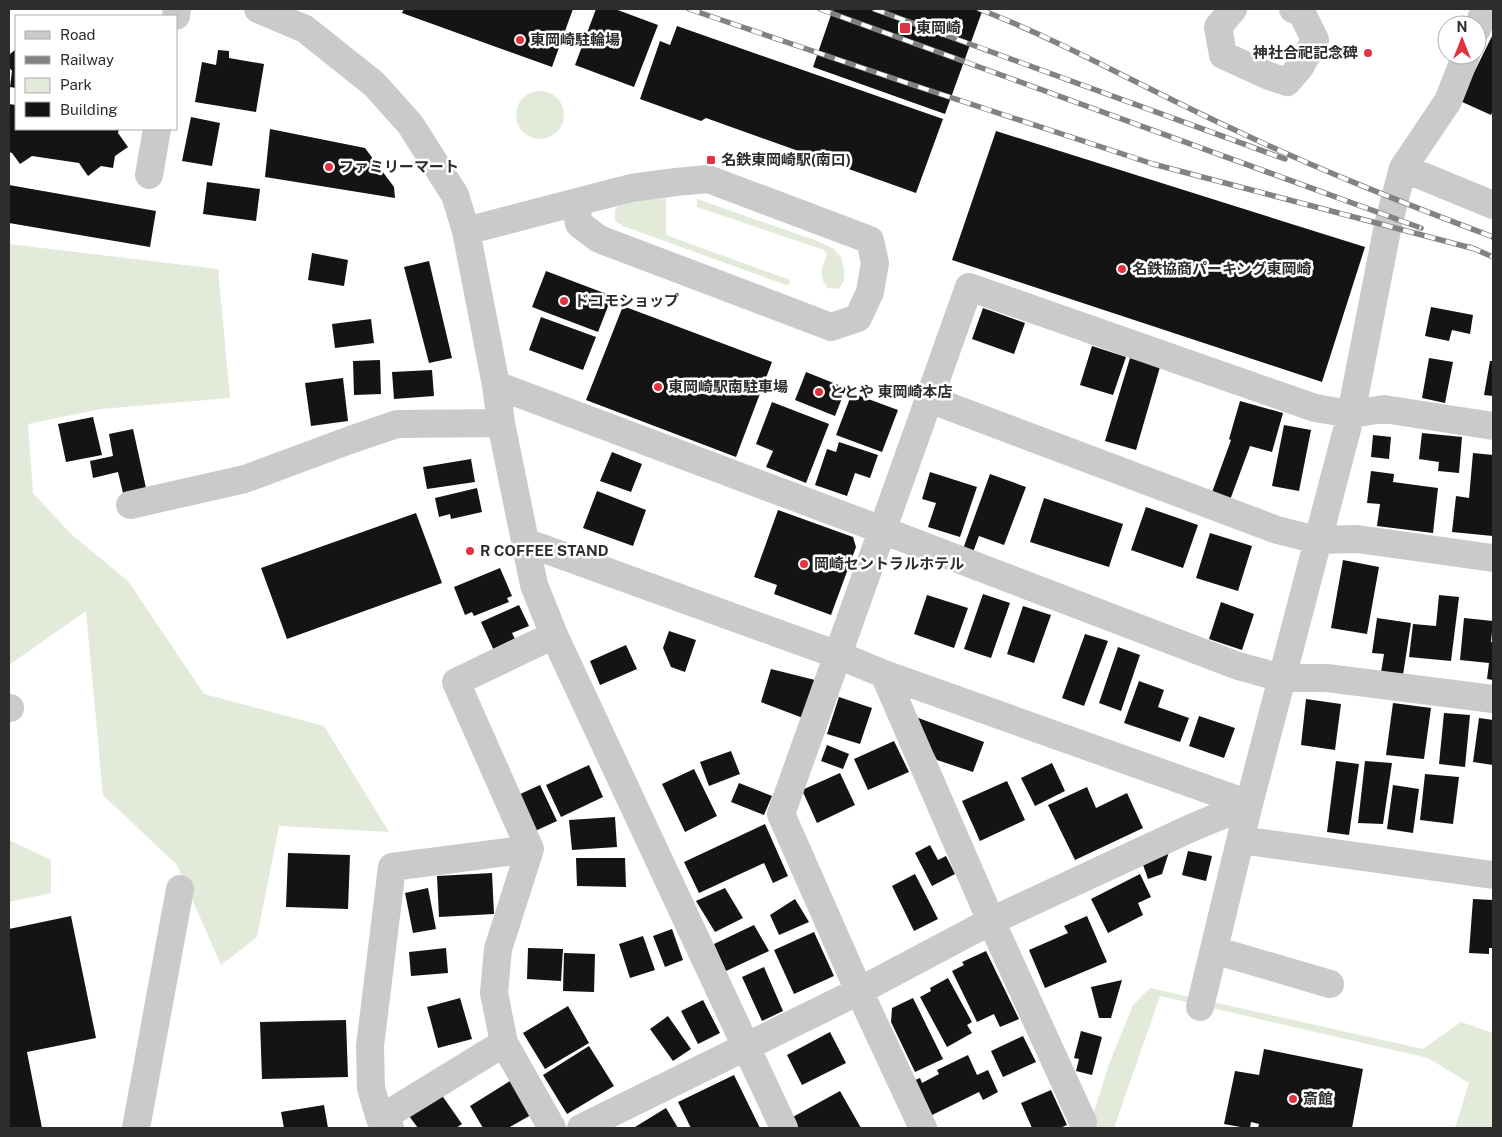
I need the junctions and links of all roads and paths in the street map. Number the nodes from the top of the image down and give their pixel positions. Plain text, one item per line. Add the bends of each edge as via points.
1 (258, 9) edge
2 (1233, 9) edge
3 (1293, 9) edge
4 (1462, 65) edge
5 (157, 130) edge
6 (1403, 168) junction
7 (149, 175) dead end
8 (574, 203) junction
9 (1493, 205) edge
10 (466, 231) junction
11 (496, 385) junction
12 (929, 399) junction
13 (1351, 414) junction
14 (501, 423) junction
15 (1493, 426) edge
16 (130, 505) dead end
17 (882, 530) junction
18 (1317, 540) junction
19 (525, 542) junction
20 (1493, 558) edge
21 (554, 636) junction
22 (838, 655) junction
23 (884, 674) junction
24 (1282, 678) junction
25 (1493, 699) edge
26 (1249, 804) junction
27 (1240, 840) junction
28 (530, 849) junction
29 (1493, 875) edge
30 (180, 889) dead end
31 (992, 922) junction
32 (1214, 950) junction
33 (1330, 984) dead end
34 (859, 991) junction
35 (1200, 1007) dead end
36 (504, 1043) junction
37 (747, 1047) junction
38 (1083, 1122) dead end
39 (385, 1123) edge
40 (136, 1128) edge
41 (552, 1128) edge
42 (580, 1128) edge
43 (784, 1128) edge
44 (923, 1128) edge

1 - 10 street via 305,29 374,84 410,124 434,160 455,195
2 - 3 street via 1218,27 1223,55 1287,82 1300,67 1314,40 1302,14
4 - 6 street via 1448,101
5 - 7 street
6 - 9 street
6 - 13 street via 1388,225
8 - 8 street via 631,188 708,179 870,240 875,263 870,292 858,318 831,327 599,238 579,224
8 - 10 street
10 - 11 street
11 - 14 street
11 - 17 street
12 - 13 street via 968,287 1315,408
12 - 17 street
12 - 18 street via 1277,530
13 - 15 street via 1384,409
13 - 18 street
14 - 16 street via 397,424 245,478
14 - 19 street
17 - 22 street
17 - 24 street via 1238,666
18 - 20 street via 1357,540
18 - 24 street
19 - 21 street via 534,585
19 - 22 street
21 - 28 street via 456,682
21 - 37 street
22 - 23 street
22 - 34 street via 781,814
23 - 26 street
23 - 31 street
24 - 25 street via 1327,678
24 - 26 street
26 - 27 street
26 - 31 street
27 - 29 street
27 - 32 street
28 - 36 street via 498,949 494,993
28 - 39 street via 392,867 370,1046 371,1088
30 - 40 street
31 - 34 street
31 - 38 street
32 - 33 street
32 - 35 street
34 - 37 street
34 - 44 street
36 - 39 street
36 - 41 street
37 - 42 street
37 - 43 street

